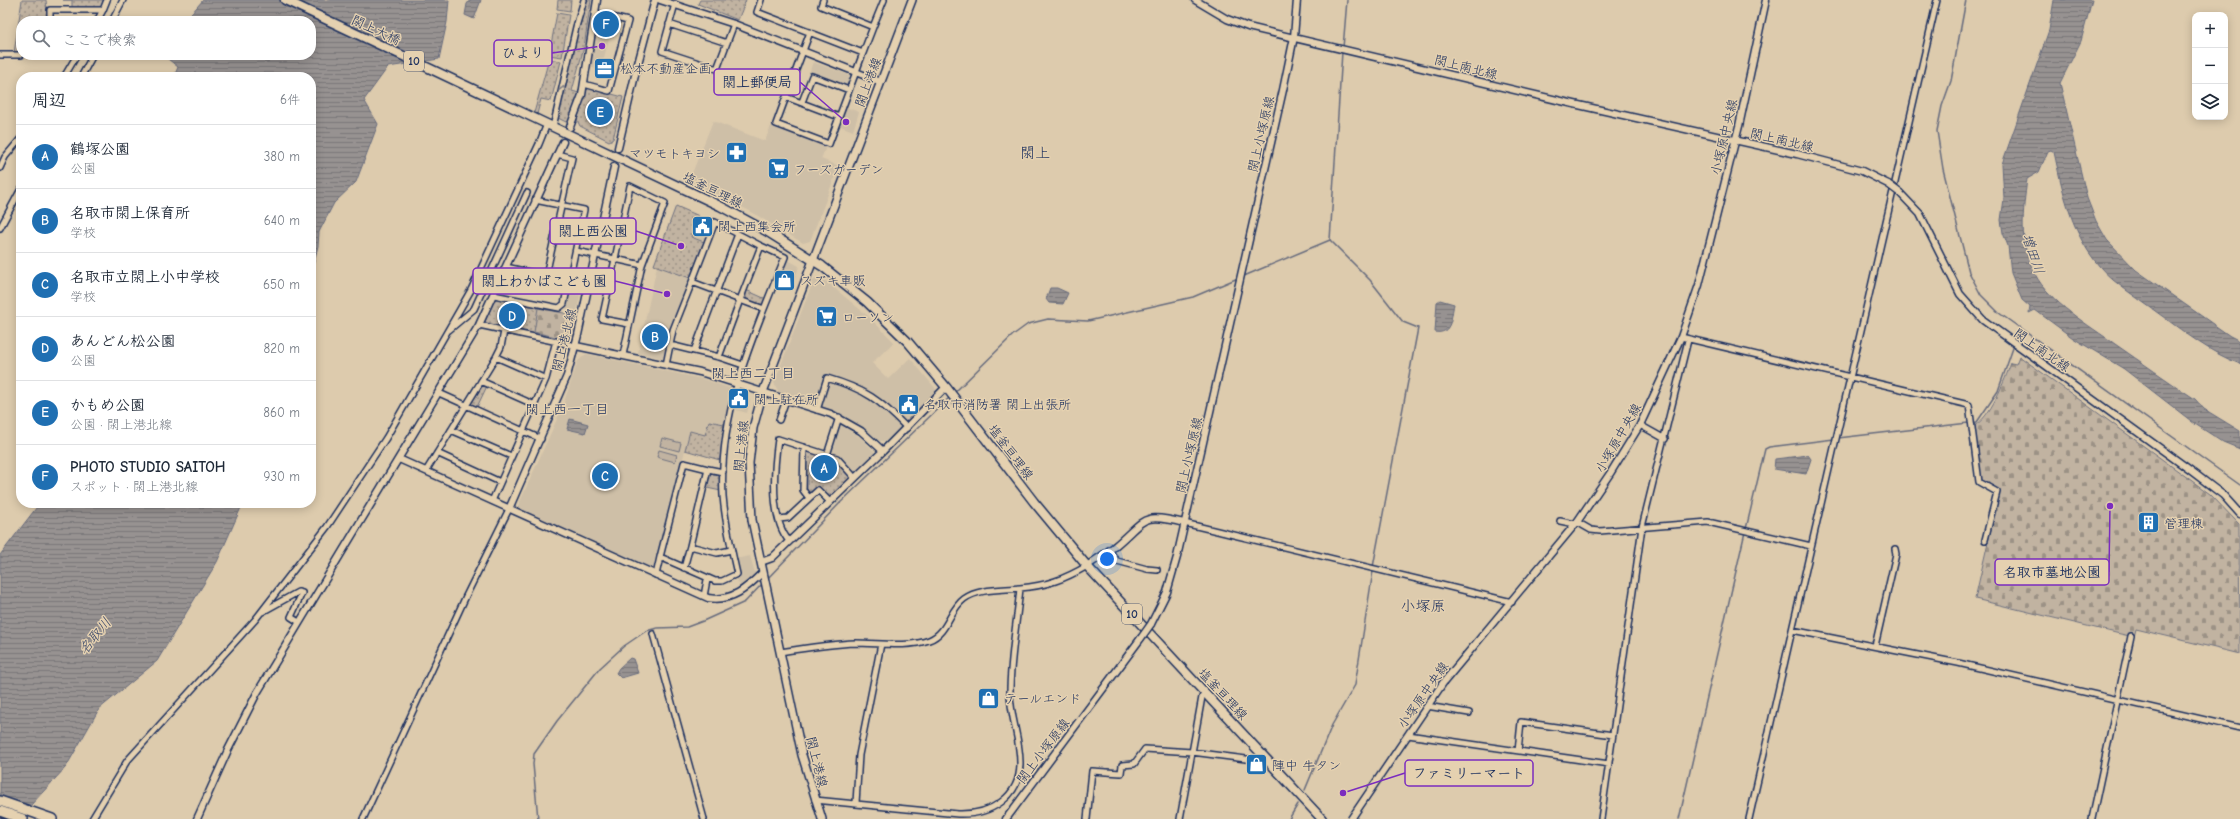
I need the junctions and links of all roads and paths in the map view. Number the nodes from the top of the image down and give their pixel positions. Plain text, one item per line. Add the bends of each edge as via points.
1 (108, 0) edge
2 (123, 0) edge
3 (286, 0) edge
4 (584, 0) edge
5 (597, 0) edge
6 (655, 0) edge
7 (660, 0) edge
8 (762, 0) edge
9 (823, 0) edge
10 (883, 0) edge
11 (912, 0) edge
12 (1195, 0) edge
13 (1297, 0) edge
14 (1766, 0) edge
15 (1936, 0) edge
16 (674, 4) junction
17 (103, 10) junction
18 (595, 13) junction
19 (50, 16) edge
20 (100, 16) edge
21 (115, 16) edge
22 (669, 24) junction
23 (734, 24) junction
24 (873, 27) junction
25 (810, 32) junction
26 (1294, 37) junction
27 (727, 43) junction
28 (803, 51) junction
29 (863, 53) junction
30 (0, 55) edge
31 (16, 55) edge
32 (74, 60) edge
33 (90, 60) edge
34 (67, 72) edge
35 (84, 72) edge
36 (856, 72) junction
37 (881, 82) junction
38 (584, 84) junction
39 (849, 90) junction
40 (786, 97) junction
41 (802, 102) junction
42 (839, 117) junction
43 (548, 125) junction
44 (570, 127) dead end
45 (1735, 141) junction
46 (563, 142) dead end
47 (16, 144) edge
48 (618, 148) tunnel mouth
49 (557, 154) junction
50 (614, 167) tunnel mouth
51 (0, 168) edge
52 (527, 193) dead end
53 (16, 198) edge
54 (535, 200) junction
55 (561, 206) junction
56 (0, 228) edge
57 (738, 234) junction
58 (761, 246) junction
59 (576, 251) junction
60 (595, 255) junction
61 (615, 259) junction
62 (812, 259) junction
63 (642, 265) junction
64 (506, 267) junction
65 (546, 275) junction
66 (569, 281) junction
67 (692, 282) junction
68 (716, 291) junction
69 (494, 295) junction
70 (740, 300) junction
71 (764, 309) junction
72 (629, 324) junction
73 (479, 325) junction
74 (504, 331) junction
75 (446, 333) junction
76 (1681, 337) junction
77 (1688, 340) junction
78 (556, 341) junction
79 (670, 345) junction
80 (576, 346) junction
81 (694, 351) junction
82 (623, 355) junction
83 (496, 357) junction
84 (719, 357) junction
85 (666, 365) junction
86 (743, 365) junction
87 (1850, 377) junction
88 (546, 379) junction
89 (481, 381) junction
90 (737, 383) junction
91 (762, 392) junction
92 (950, 392) junction
93 (439, 393) junction
94 (786, 400) junction
95 (466, 404) junction
96 (534, 405) junction
97 (817, 410) junction
98 (839, 417) junction
99 (779, 420) dead end
100 (1640, 425) junction
101 (907, 428) junction
102 (451, 430) junction
103 (523, 431) junction
104 (541, 439) junction
105 (1664, 439) junction
106 (804, 447) junction
107 (883, 451) junction
108 (436, 453) junction
109 (827, 455) junction
110 (511, 456) junction
111 (399, 459) junction
112 (708, 469) junction
113 (426, 470) junction
114 (723, 472) junction
115 (855, 478) junction
116 (500, 482) junction
117 (809, 498) junction
118 (492, 500) junction
119 (830, 502) junction
120 (510, 509) junction
121 (2240, 514) edge
122 (779, 519) junction
123 (1560, 521) dead end
124 (1184, 523) junction
125 (1576, 523) junction
126 (1642, 528) junction
127 (1985, 540) dead end
128 (789, 541) junction
129 (690, 546) junction
130 (1811, 546) junction
131 (1895, 549) dead end
132 (732, 550) junction
133 (1109, 550) junction
134 (660, 557) junction
135 (761, 562) junction
136 (1087, 566) junction
137 (684, 568) junction
138 (1157, 570) dead end
139 (656, 574) junction
140 (764, 578) junction
141 (707, 580) junction
142 (1020, 588) junction
143 (704, 596) junction
144 (1512, 602) junction
145 (259, 614) junction
146 (299, 622) junction
147 (1792, 630) junction
148 (653, 634) dead end
149 (2131, 636) dead end
150 (881, 644) junction
151 (1875, 646) junction
152 (780, 652) junction
153 (1206, 693) junction
154 (2118, 700) junction
155 (1427, 706) junction
156 (1469, 713) dead end
157 (2240, 728) edge
158 (1408, 735) junction
159 (1613, 735) junction
160 (1518, 751) junction
161 (1192, 752) junction
162 (1265, 757) junction
163 (1609, 764) junction
164 (815, 800) junction
165 (0, 801) edge
166 (856, 803) junction
167 (0, 811) edge
168 (958, 817) edge
169 (23, 819) edge
170 (52, 819) edge
171 (92, 819) edge
172 (197, 819) edge
173 (363, 819) edge
174 (704, 819) edge
175 (822, 819) edge
176 (1006, 819) edge
177 (1087, 819) edge
178 (1180, 819) edge
179 (1322, 819) edge
180 (1351, 819) edge
181 (1601, 819) edge
182 (1749, 819) edge
183 (2092, 819) edge

1 - 17 street
2 - 21 street
3 - 43 main road, 閖上大橋 / 10
43 -> 4 street
5 - 18 street
6 - 48 street
7 - 16 street
8 - 25 street via 757,12
9 - 24 street via 821,6
10 - 24 street
11 - 37 main road, 閖上港線
12 - 26 street, 閖上南北線 via 1227,20
13 - 26 street, 閖上小塚原線
14 - 45 street, 小塚原中央線
15 - 87 street
16 - 22 street
16 - 23 street
17 - 19 street via 50,10
17 - 20 street
18 - 38 street
18 - 38 street via 628,21 609,91
22 - 27 street
22 - 27 street via 662,51 717,69
23 - 27 street
23 - 28 street
24 - 29 street
25 - 28 street
25 - 29 street
26 - 45 street, 閖上南北線
26 - 124 street, 閖上小塚原線
28 - 36 street
28 - 40 street
29 - 36 street
30 - 31 street
32 - 34 street
33 - 35 street
36 - 37 street
36 - 39 street
37 - 62 main road, 閖上港線
38 - 44 street via 580,104
39 - 41 street via 812,76
39 - 42 street
40 - 41 street
40 - 42 street via 776,124 829,144
41 - 42 street
43 - 62 main road, 塩釜亘理線 / 10 via 763,228
43 - 75 street via 471,290
45 - 76 street, 小塚原中央線 via 1699,285
45 - 121 street, 閖上南北線, bridge via 1850,167 1888,184 1920,214 1968,306 2021,349 2223,495
46 - 49 street
47 - 51 street
49 - 54 street
49 - 55 street via 572,158
50 - 60 street, 閖上港北線
52 - 75 street via 474,309
53 - 56 street
54 - 55 street
54 - 64 street
55 - 59 street via 584,210
55 - 65 street
57 - 58 street
57 - 67 street via 715,222
57 - 68 street
58 - 70 street
58 - 71 street via 785,258
59 - 60 street
59 - 66 street
60 - 61 street
60 - 80 street, 閖上港北線
61 - 63 street
61 - 63 street via 630,186 665,203
61 - 72 street via 602,319
62 - 91 main road, 閖上港線
62 - 92 main road, 塩釜亘理線 / 10 via 867,302 908,342
63 - 72 street
64 - 65 street
64 - 69 street
65 - 66 street
66 - 69 street via 564,304 559,308
67 - 68 street
67 - 79 street via 673,330
68 - 70 street
68 - 81 street
69 - 73 street
70 - 71 street
70 - 84 street
71 - 86 street
72 - 82 street
73 - 74 street
73 - 93 street
74 - 78 street
74 - 83 street
75 - 145 street via 386,438 331,520
76 - 77 street
76 - 100 street, 小塚原中央線
77 - 87 street
77 - 105 street
78 - 80 street
78 - 88 street
79 - 81 street
79 - 85 street
80 - 82 street
80 - 104 street, 閖上港北線 via 565,383
81 - 84 street
82 - 85 street
83 - 88 street
83 - 89 street
84 - 86 street
85 - 90 street
86 - 90 street
87 - 127 street via 1969,405 1980,482 1997,492
87 - 130 street
88 - 96 street
89 - 95 street
89 - 96 street
90 - 91 street
90 - 114 street via 727,427
91 - 94 street
91 - 135 main road, 閖上港線 via 753,428 749,477 752,520
92 - 101 street
92 - 136 main road, 塩釜亘理線 / 10 via 1034,502
93 - 95 street
93 - 111 street
94 - 97 street
94 - 99 street
95 - 102 street
95 - 103 street
96 - 103 street
97 - 98 street
97 - 101 street via 827,378 853,386 872,396
98 - 107 street via 861,430
98 - 109 street
100 - 105 street
100 - 125 street, 小塚原中央線
101 - 107 street
102 - 108 street
102 - 110 street
103 - 104 street
103 - 110 street
104 - 120 street, 閖上港北線
105 - 126 street
106 - 109 street
106 - 117 street via 803,490
106 - 122 street via 778,439 775,482
107 - 115 street
108 - 113 street
108 - 116 street
109 - 115 street via 836,458
110 - 116 street
111 - 113 street
111 - 146 street
112 - 114 street
112 - 129 street
112 - 134 street via 684,463
113 - 118 street
114 - 132 street via 726,524
115 - 119 street
116 - 118 street
117 - 119 street via 818,490
117 - 122 street via 788,518
118 - 120 street
119 - 128 street
120 - 139 street
120 - 173 street via 466,596
122 - 128 street via 782,532
123 - 125 street
124 - 133 street via 1148,519 1133,528
124 - 144 street
124 - 176 street, 閖上小塚原線, bridge via 1167,592 1151,624
125 - 126 street via 1590,530 1600,531
125 - 144 street, 小塚原中央線
126 - 130 street via 1708,522
126 - 159 street
128 - 135 street via 771,560
129 - 132 street via 717,553
129 - 137 street
130 - 147 street
131 - 151 street
132 - 141 street via 737,574 722,581
133 - 136 street
133 - 138 street via 1117,560
134 - 137 street
134 - 139 street
135 - 140 main road, 閖上港線
136 - 142 street via 1054,583
136 - 153 main road, 塩釜亘理線 / 10
137 - 141 street
139 - 143 street
140 - 143 street via 737,594 715,599
140 - 152 main road, 閖上港線
141 - 143 street
142 - 150 street via 981,592 968,597 959,603 943,629 929,640 912,644
142 - 168 street via 1010,692 1020,762 1019,773 1015,787 1001,803 981,813
144 - 155 street, 小塚原中央線 via 1469,650
145 - 146 street via 298,592 302,593 291,617
145 - 171 street via 126,761
146 - 172 street via 257,693
147 - 151 street
147 - 182 street
148 - 174 street
149 - 154 street
150 - 152 street via 827,644
150 - 166 street via 859,754
151 - 154 street
152 - 164 main road, 閖上港線 via 802,755
153 - 161 street via 1202,697
153 - 162 main road, 塩釜亘理線 / 10
154 - 157 street
154 - 183 street
155 - 156 street
155 - 158 street, 小塚原中央線
158 - 160 street
158 - 180 street, 小塚原中央線
159 - 160 street via 1521,722
159 - 163 street
160 - 163 street
161 - 162 street via 1261,761
161 - 177 street via 1145,749 1134,764 1122,765 1121,773 1092,771
161 - 178 street
162 - 179 main road, 塩釜亘理線 / 10
163 - 181 street
164 - 166 street
164 - 175 main road, 閖上港線
165 - 170 highway
166 - 168 street
167 - 169 highway

